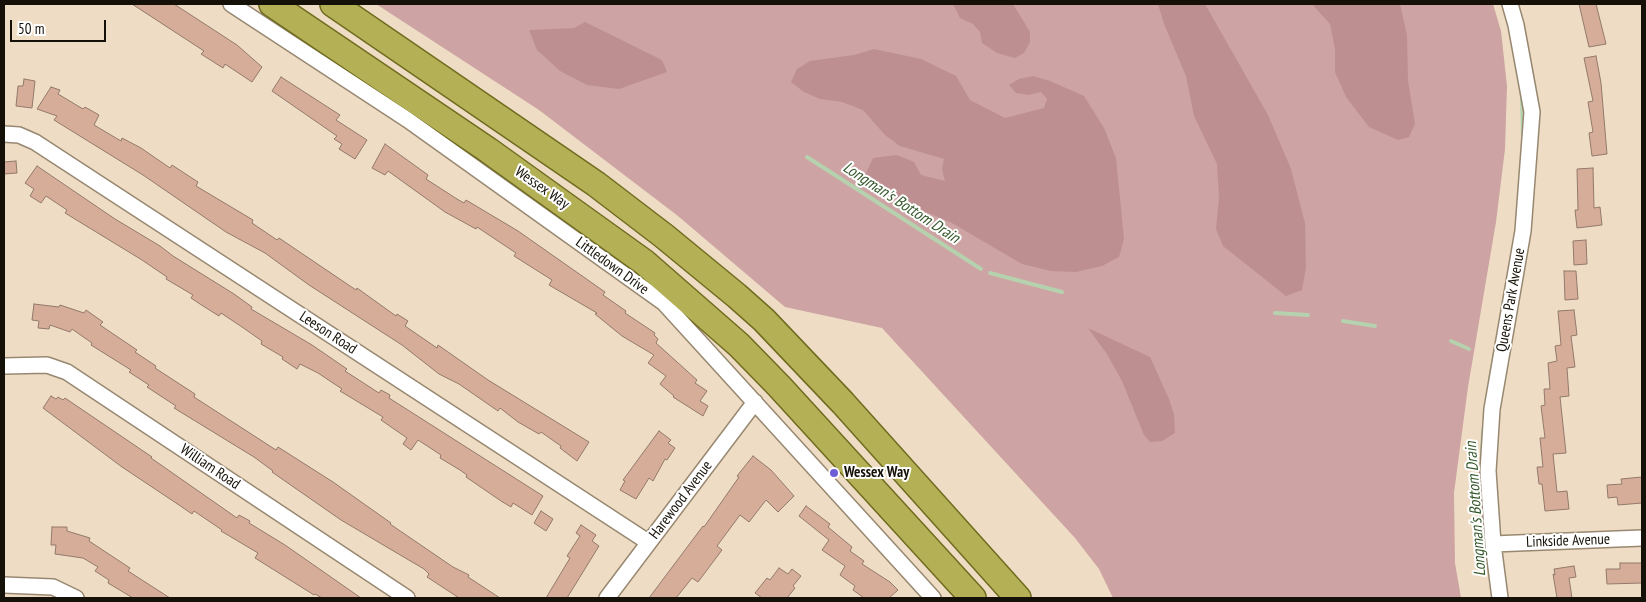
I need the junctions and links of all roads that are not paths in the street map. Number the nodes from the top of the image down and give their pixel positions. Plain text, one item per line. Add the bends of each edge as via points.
1 (231, 4) edge
2 (272, 4) edge
3 (333, 4) edge
4 (1510, 4) edge
5 (4, 134) edge
6 (4, 366) edge
7 (755, 402) junction
8 (1642, 538) edge
9 (648, 542) junction
10 (1493, 544) junction
11 (4, 585) edge
12 (76, 598) edge
13 (407, 598) edge
14 (607, 598) edge
15 (932, 598) edge
16 (973, 598) edge
17 (1018, 598) edge
18 (1500, 598) edge

1 - 7 street, Littledown Drive via 408,120 664,303
2 - 16 highway, Wessex Way via 488,150 644,262 726,333 779,386
3 - 17 highway via 596,184 764,320
4 - 10 street, Queens Park Avenue via 1532,112 1523,231 1492,409 1488,471
5 - 9 street, Leeson Road via 19,135 35,142
6 - 13 street, William Road via 47,365 67,372
7 - 9 street, Harewood Avenue
7 - 15 street, Littledown Drive
8 - 10 street, Linkside Avenue
9 - 14 street, Harewood Avenue
10 - 18 street, Queens Park Avenue
11 - 12 street via 53,587

